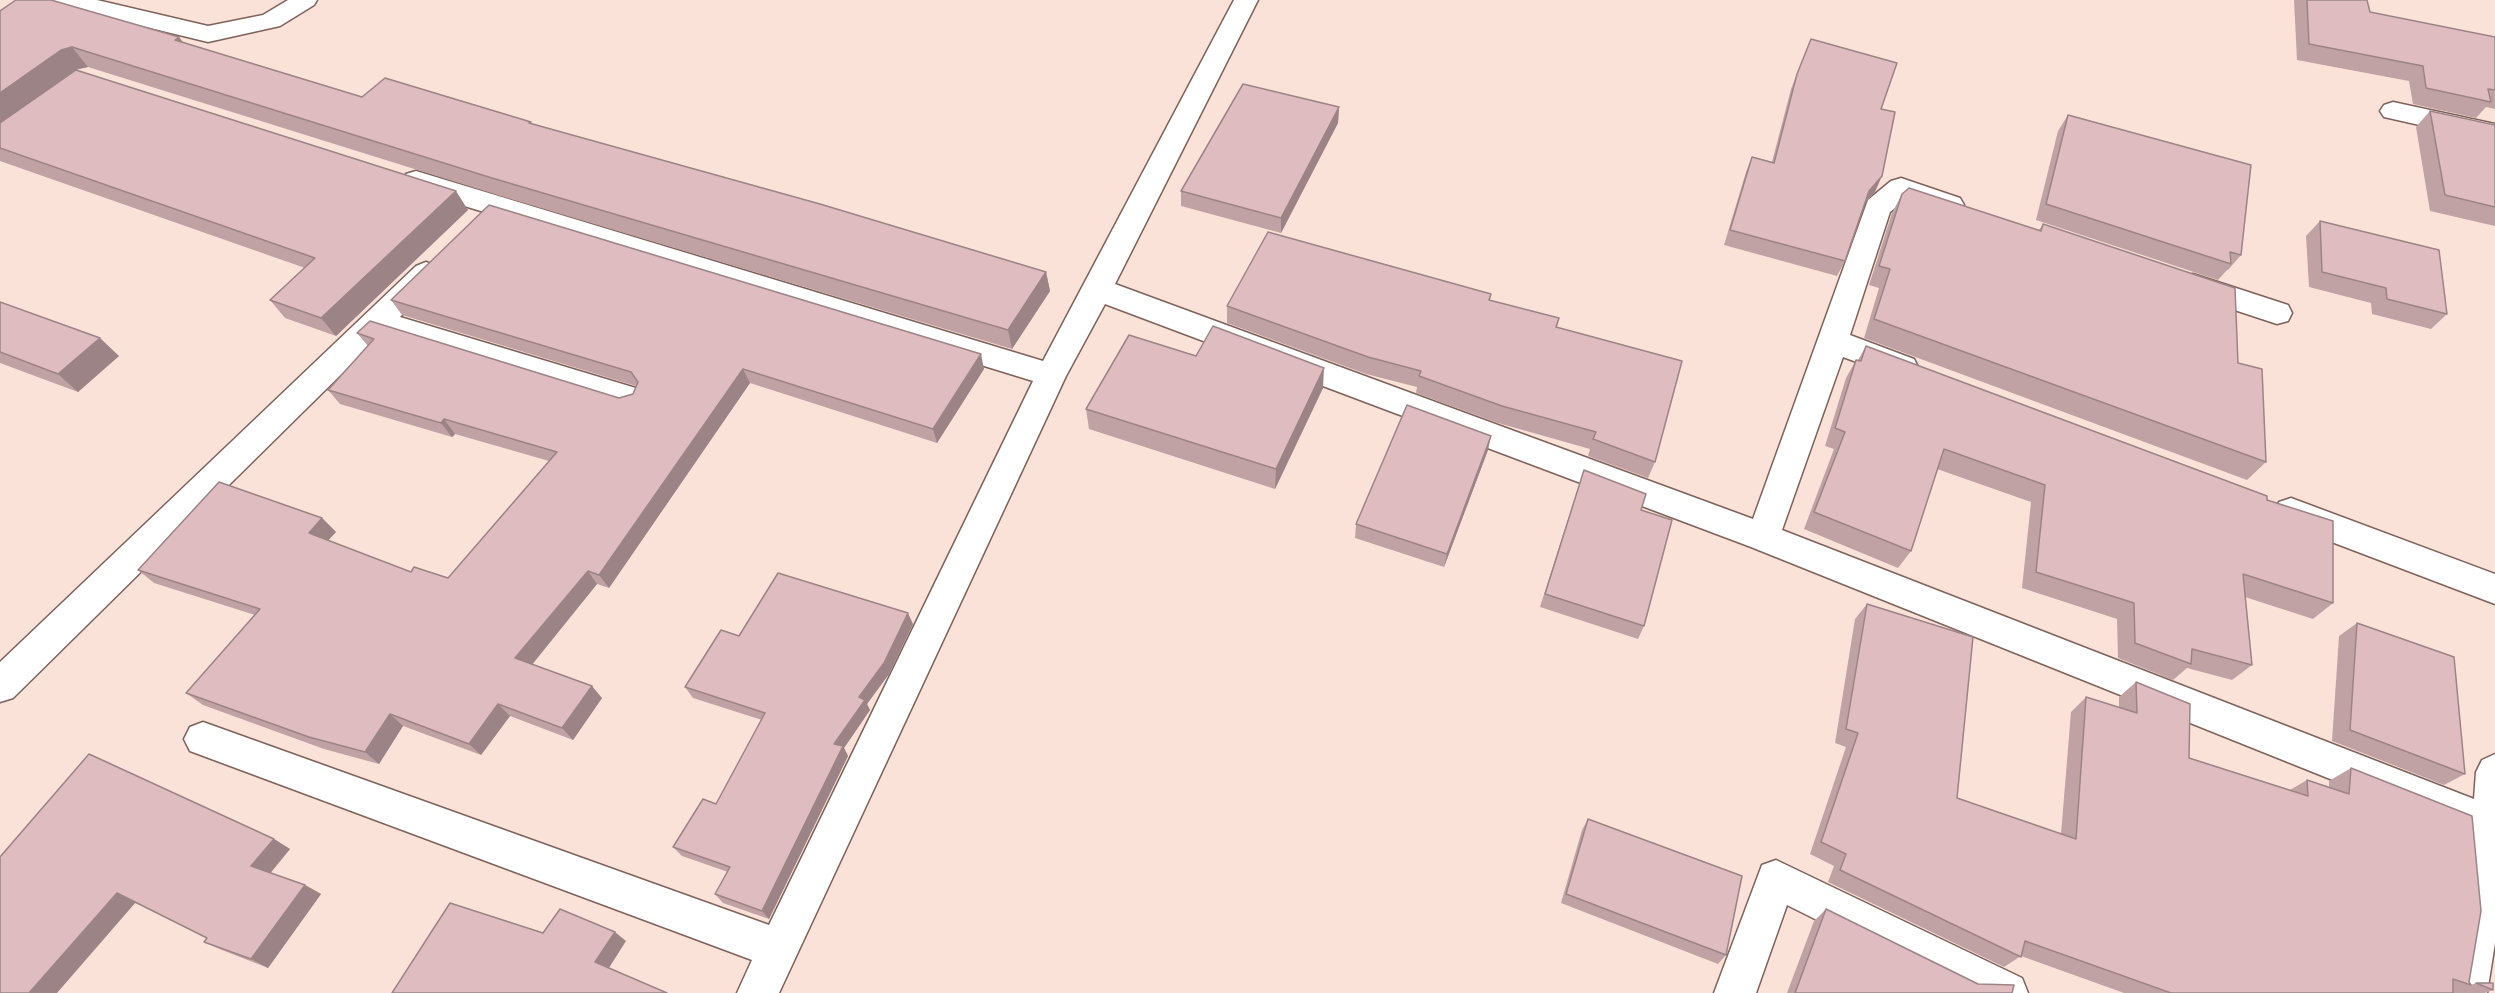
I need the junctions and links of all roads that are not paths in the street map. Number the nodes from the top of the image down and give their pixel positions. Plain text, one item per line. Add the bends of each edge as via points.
1 (65, 0) edge
2 (305, 0) edge
3 (1246, 0) edge
4 (2393, 111) dead end
5 (2495, 133) edge
6 (392, 174) edge
7 (493, 206) junction
8 (1978, 214) edge
9 (468, 231) edge
10 (443, 255) edge
11 (2166, 276) edge
12 (1097, 289) junction
13 (2277, 313) dead end
14 (377, 321) junction
15 (1833, 341) junction
16 (1051, 375) junction
17 (1934, 379) edge
18 (628, 398) edge
19 (2259, 500) edge
20 (1763, 537) junction
21 (2495, 589) edge
22 (0, 686) edge
23 (203, 739) dead end
24 (2495, 777) edge
25 (2490, 824) junction
26 (778, 949) junction
27 (758, 993) edge
28 (1735, 993) edge
29 (2007, 993) edge
30 (2466, 993) edge

1 - 2 street via 208,34 270,21
3 - 12 street
4 - 5 street
6 - 7 street
7 - 9 street
7 - 16 street
8 - 15 street via 1901,188 1878,207
10 - 14 street
11 - 13 street
12 - 16 street
12 - 20 street
14 - 18 street
14 - 22 street
15 - 17 street
15 - 20 street
16 - 26 street
19 - 21 street
20 - 25 street
23 - 26 street
24 - 25 street
25 - 30 street via 2485,884
26 - 27 street
28 - 29 street via 1776,879

